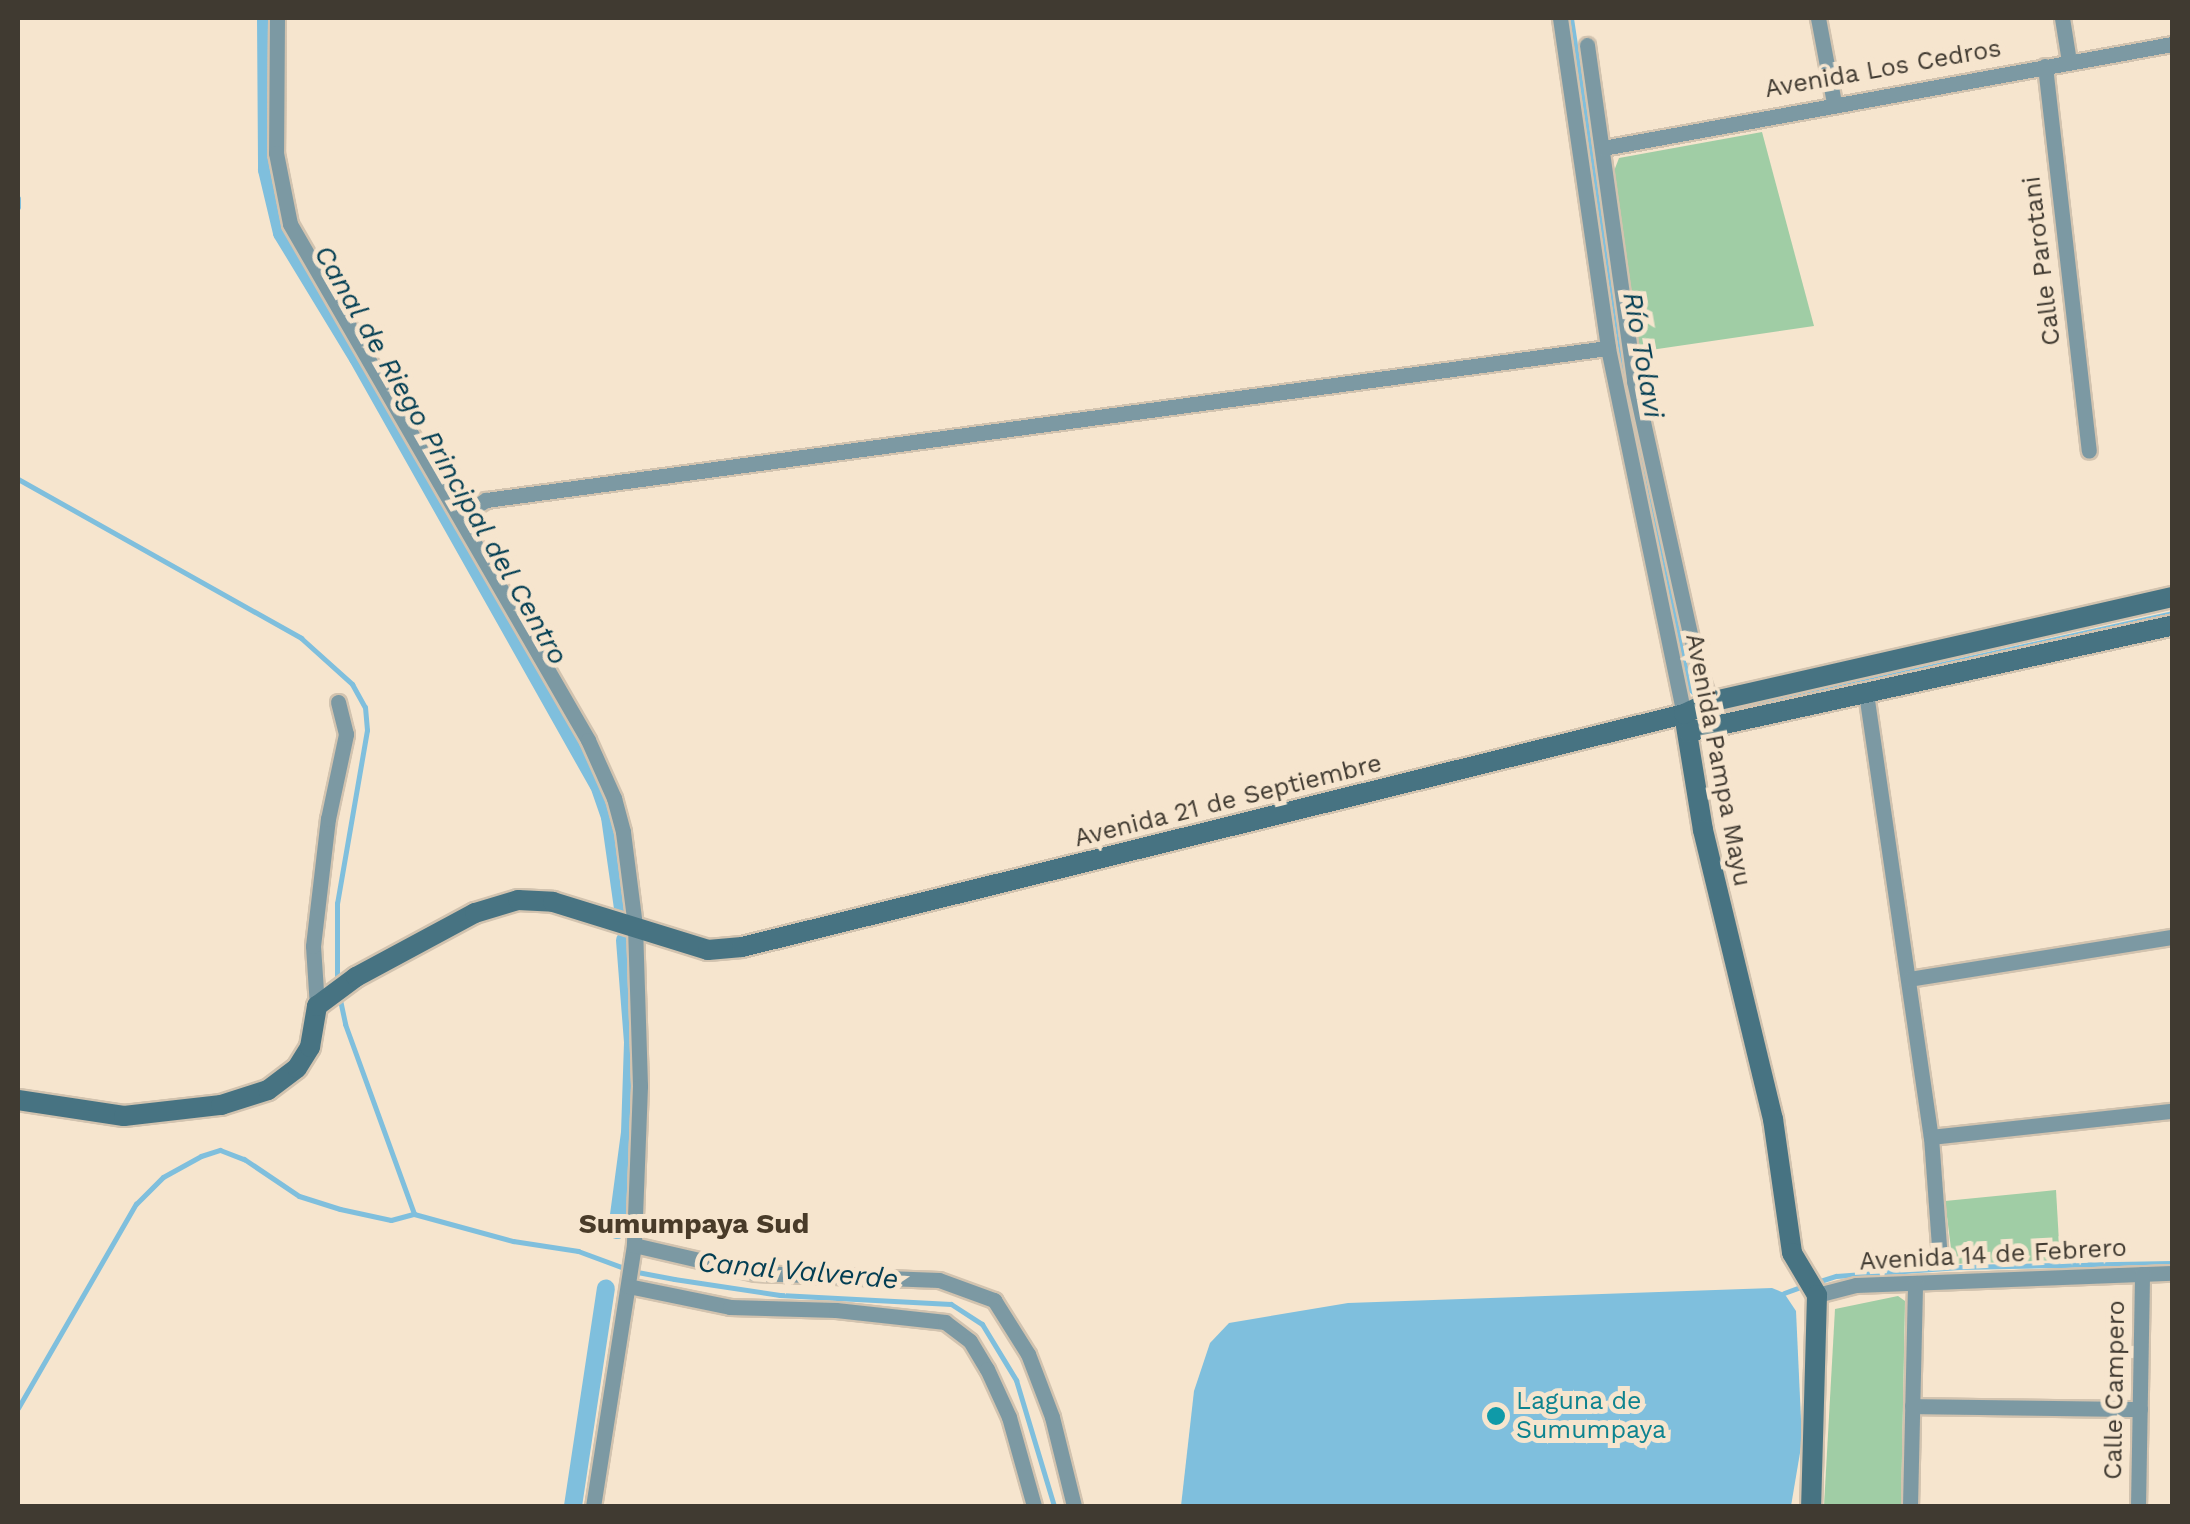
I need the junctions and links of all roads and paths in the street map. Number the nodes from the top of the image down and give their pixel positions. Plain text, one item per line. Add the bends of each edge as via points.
1 (277, 18) edge
2 (1560, 18) edge
3 (1818, 18) edge
4 (2062, 18) edge
5 (2172, 44) edge
6 (1587, 45) dead end
7 (2069, 62) junction
8 (2045, 66) junction
9 (1834, 102) junction
10 (1603, 148) junction
11 (1608, 348) junction
12 (2089, 450) dead end
13 (461, 516) junction
14 (2172, 597) edge
15 (2172, 626) edge
16 (1866, 692) junction
17 (338, 702) dead end
18 (1710, 702) junction
19 (1686, 723) junction
20 (635, 926) junction
21 (2172, 937) edge
22 (1909, 980) junction
23 (321, 1003) junction
24 (18, 1100) edge
25 (2172, 1111) edge
26 (1931, 1136) junction
27 (633, 1248) junction
28 (1940, 1260) dead end
29 (2172, 1272) edge
30 (2142, 1274) junction
31 (628, 1280) junction
32 (1914, 1283) junction
33 (1817, 1295) junction
34 (1912, 1406) junction
35 (2140, 1409) junction
36 (593, 1506) edge
37 (1034, 1506) edge
38 (1074, 1506) edge
39 (1811, 1506) edge
40 (1910, 1506) edge
41 (2138, 1506) edge

1 - 13 street via 276,153 290,224
2 - 11 street, Avenida Pampa Mayu
3 - 9 street
4 - 7 street
5 - 7 street, Avenida Los Cedros
6 - 10 street, Avenida Pampa Mayu
7 - 8 street, Avenida Los Cedros
8 - 9 street, Avenida Los Cedros
8 - 12 street, Calle Parotani
9 - 10 street, Avenida Los Cedros
10 - 18 street, Avenida Pampa Mayu via 1634,381
11 - 13 street via 486,500
11 - 19 street, Avenida Pampa Mayu
13 - 20 street via 614,798
14 - 18 street, Avenida 21 de Septiembre
15 - 16 street, Avenida 21 de Septiembre
16 - 19 street, Avenida 21 de Septiembre
16 - 22 street
17 - 23 street via 346,734 313,946
18 - 19 street, Avenida 21 de Septiembre
19 - 20 street, Avenida 21 de Septiembre via 742,947 708,950
19 - 33 street, Avenida Pampa Mayu via 1704,830 1773,1119 1792,1253
20 - 23 street, Avenida 21 de Septiembre via 554,902 518,900 475,914
20 - 27 street via 640,1086
21 - 22 street
22 - 26 street
23 - 24 street via 310,1047 297,1068 268,1090 221,1105 100,1116
25 - 26 street
26 - 28 street
27 - 31 street
27 - 38 street via 755,1272 939,1280 994,1300 1028,1354
29 - 30 street, Avenida 14 de Febrero
30 - 32 street, Avenida 14 de Febrero
30 - 35 street, Calle Campero
31 - 36 street
31 - 37 street via 730,1307 945,1322 970,1341 987,1369 1009,1417
32 - 33 street, Avenida 14 de Febrero via 1856,1284
32 - 34 street
33 - 39 street
34 - 35 street
34 - 40 street
35 - 41 street, Calle Campero

